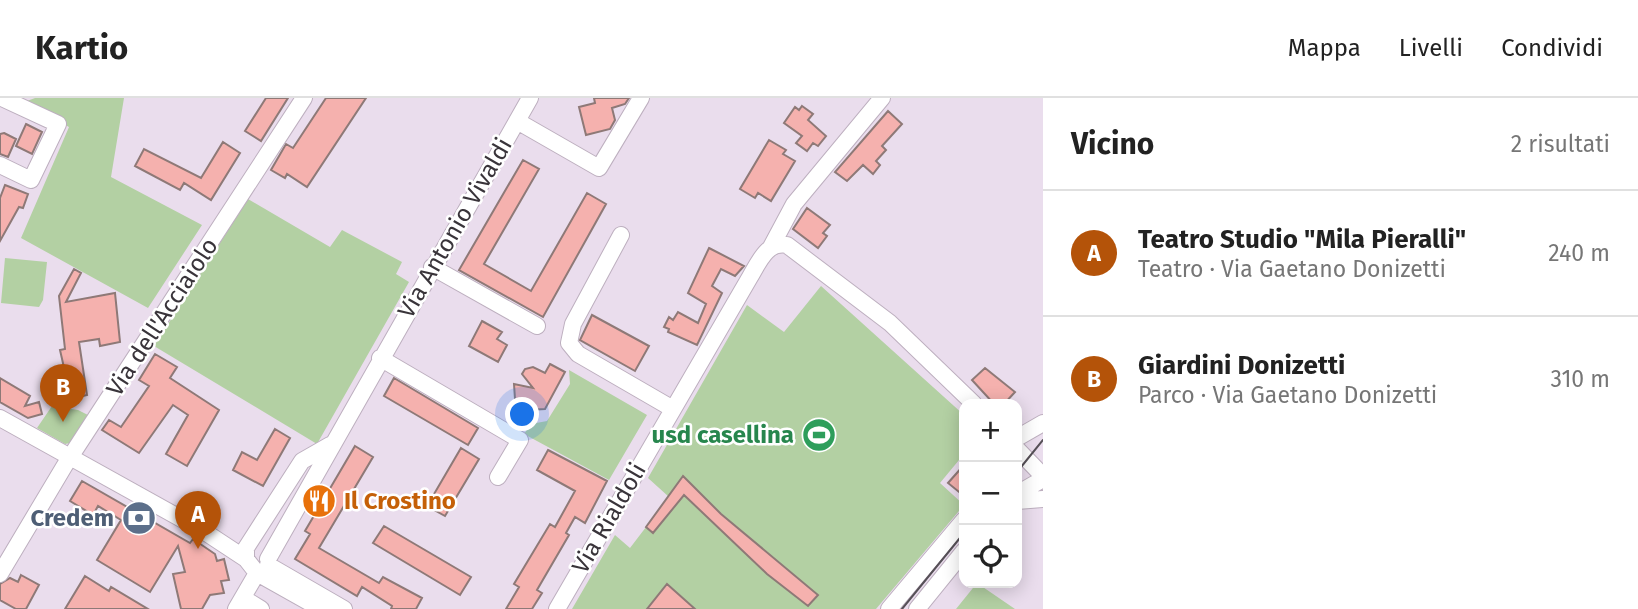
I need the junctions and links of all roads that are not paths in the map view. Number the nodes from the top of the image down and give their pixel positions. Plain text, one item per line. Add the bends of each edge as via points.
1 (304, 98) edge
2 (530, 98) edge
3 (641, 98) edge
4 (882, 98) edge
5 (6, 99) edge
6 (517, 121) junction
7 (0, 165) edge
8 (621, 235) dead end
9 (777, 246) junction
10 (432, 267) junction
11 (537, 326) dead end
12 (380, 358) junction
13 (969, 399) edge
14 (673, 409) junction
15 (0, 418) edge
16 (1043, 423) edge
17 (1022, 425) edge
18 (1022, 435) edge
19 (323, 454) junction
20 (1022, 454) edge
21 (72, 456) junction
22 (498, 477) dead end
23 (1043, 477) edge
24 (1022, 491) edge
25 (1043, 499) edge
26 (1022, 501) edge
27 (960, 525) edge
28 (247, 553) junction
29 (959, 557) edge
30 (264, 568) junction
31 (0, 574) edge
32 (240, 604) edge
33 (261, 609) edge
34 (321, 609) edge
35 (344, 609) edge
36 (556, 609) edge
37 (889, 609) edge
38 (917, 609) edge

1 - 21 street, Via dell'Acciaiolo
2 - 6 street, Via Antonio Vivaldi
3 - 6 street via 599,168
4 - 9 street, Via Rialdoli via 794,204
5 - 7 street via 58,124 31,180
6 - 10 street, Via Antonio Vivaldi
8 - 14 street via 573,324 569,343 578,354
9 - 13 street via 842,285 890,323
9 - 14 street, Via Rialdoli
10 - 11 street
10 - 12 street, Via Antonio Vivaldi
12 - 19 street, Via Antonio Vivaldi
12 - 22 street via 520,440
14 - 36 street, Via Rialdoli
15 - 21 street
16 - 17 street
16 - 18 street
19 - 28 street, Via Antonio Vivaldi via 302,461
19 - 30 street, Via Antonio Vivaldi
20 - 23 street
21 - 28 street
21 - 31 street, Via dell'Acciaiolo
23 - 24 street
25 - 26 street
27 - 37 street
28 - 30 street
29 - 38 street
30 - 32 street, Via Antonio Vivaldi
30 - 34 street
30 - 35 street
32 - 33 street

